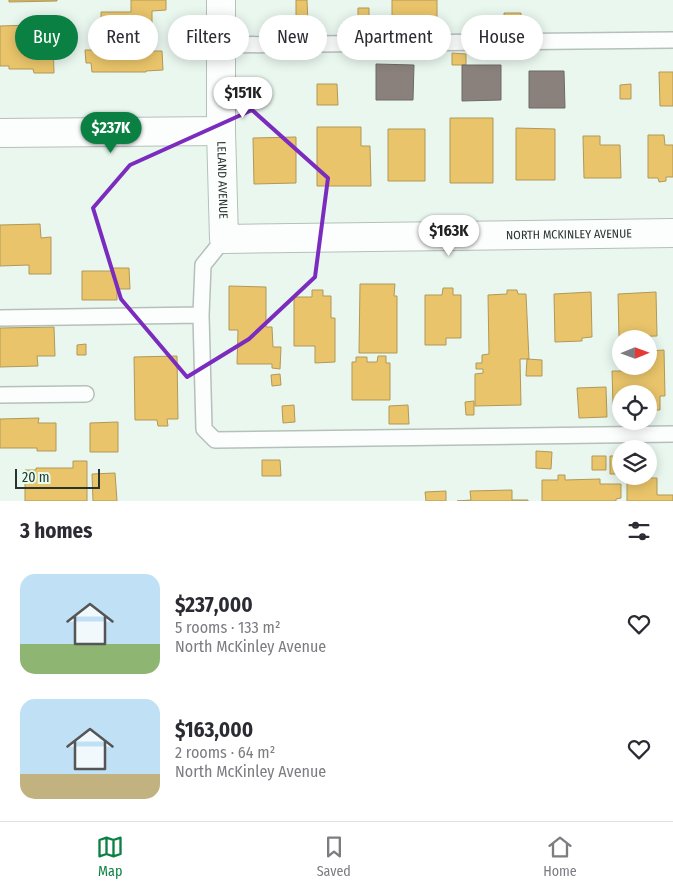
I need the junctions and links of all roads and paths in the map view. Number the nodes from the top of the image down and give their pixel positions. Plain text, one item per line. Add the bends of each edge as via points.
1 (221, 0) edge
2 (221, 15) edge
3 (673, 40) edge
4 (249, 45) edge
5 (222, 60) edge
6 (221, 131) junction
7 (0, 133) edge
8 (673, 233) edge
9 (224, 239) junction
10 (201, 315) junction
11 (0, 318) edge
12 (86, 394) dead end
13 (0, 395) edge
14 (673, 434) edge

1 - 2 street, LELAND AVENUE
3 - 4 lane
5 - 6 street, LELAND AVENUE
6 - 7 street
6 - 9 street, LELAND AVENUE
8 - 9 street, NORTH MCKINLEY AVENUE
9 - 10 lane via 203,265
10 - 11 lane
10 - 14 lane via 204,429 215,440
12 - 13 lane

